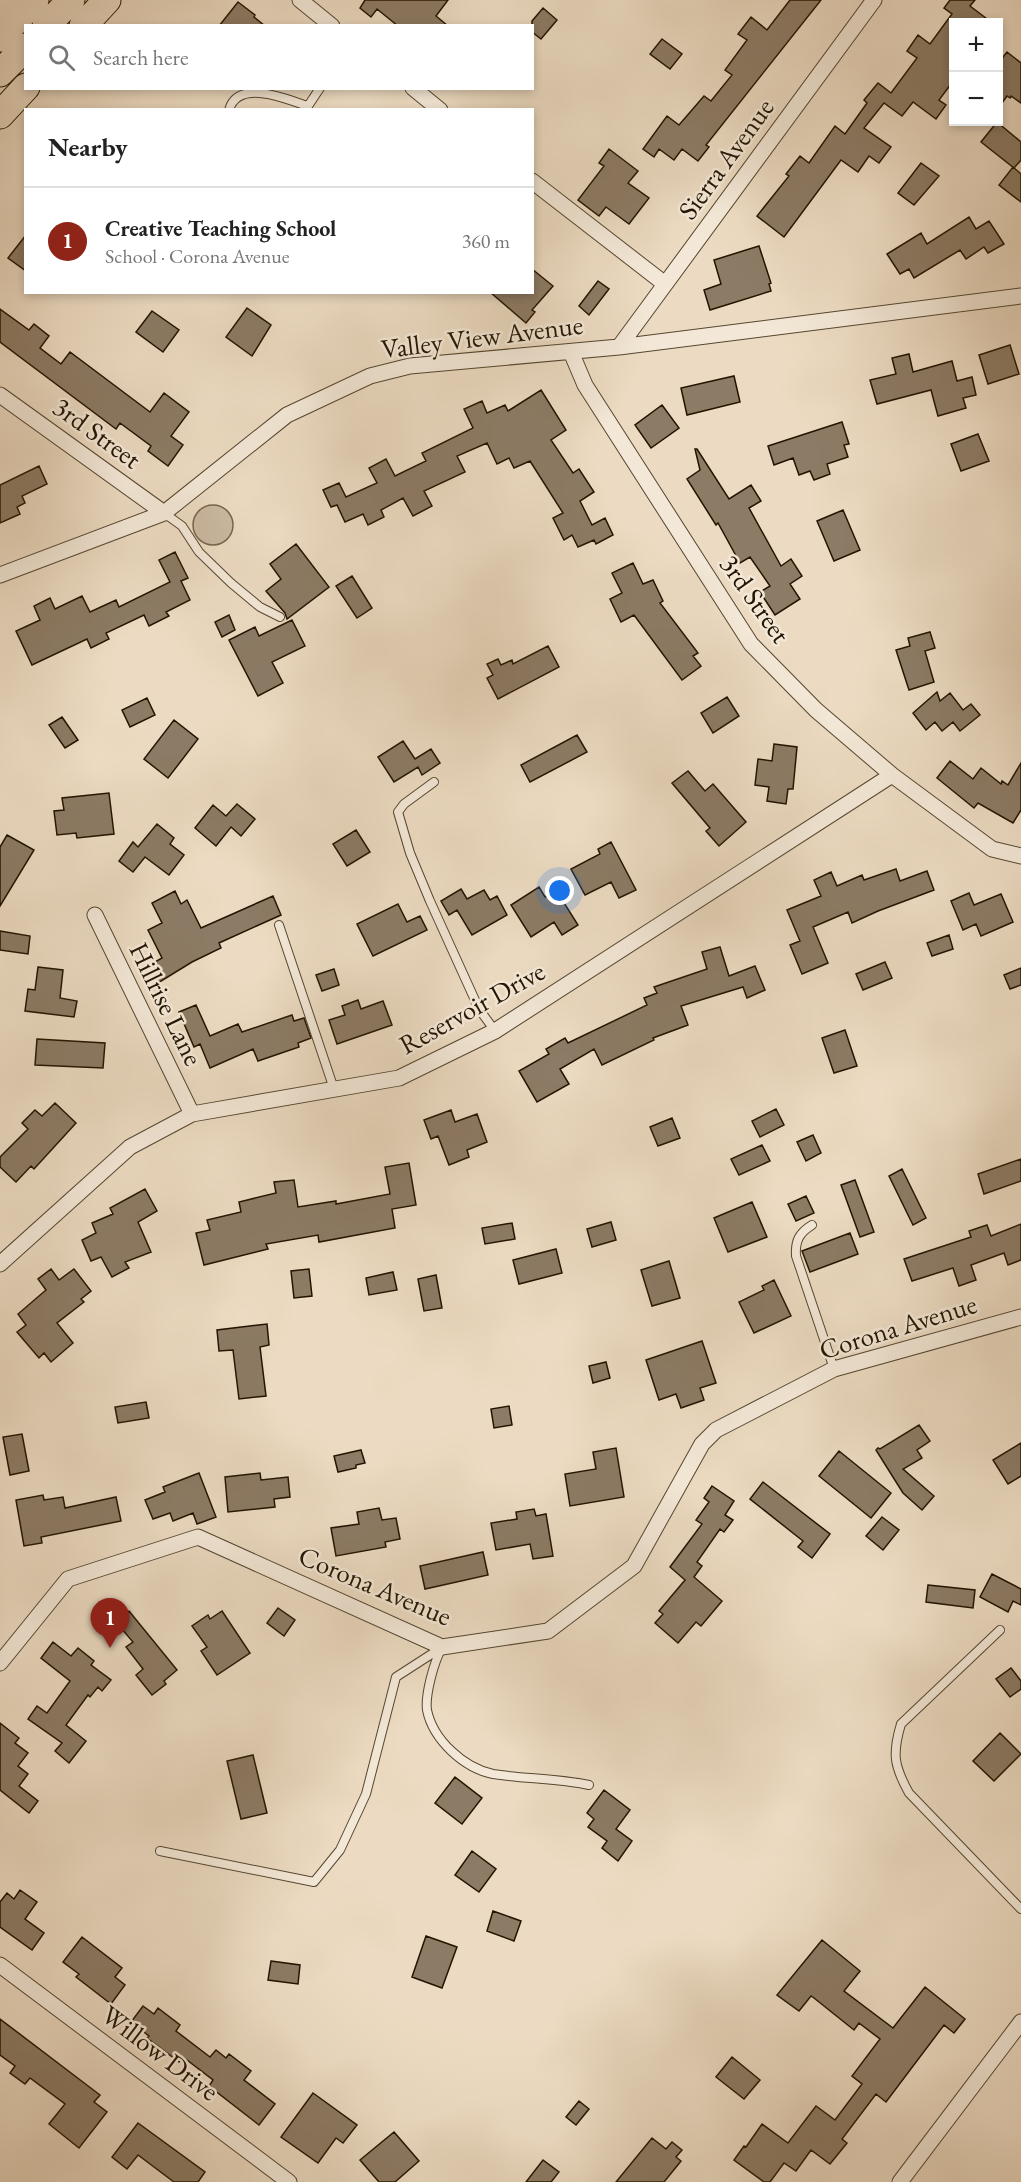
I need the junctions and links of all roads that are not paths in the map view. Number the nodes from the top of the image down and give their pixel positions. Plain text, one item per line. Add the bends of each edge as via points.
1 (5, 0) edge
2 (35, 0) edge
3 (71, 0) edge
4 (107, 0) edge
5 (300, 0) edge
6 (874, 0) edge
7 (0, 6) edge
8 (48, 24) edge
9 (85, 24) edge
10 (330, 24) edge
11 (0, 38) edge
12 (24, 49) edge
13 (0, 73) edge
14 (24, 89) edge
15 (319, 90) edge
16 (415, 90) edge
17 (230, 108) edge
18 (306, 108) edge
19 (438, 108) edge
20 (0, 115) edge
21 (534, 183) edge
22 (665, 284) junction
23 (1021, 296) edge
24 (619, 347) junction
25 (571, 352) junction
26 (0, 394) edge
27 (164, 513) junction
28 (0, 575) edge
29 (280, 617) dead end
30 (892, 775) junction
31 (434, 782) dead end
32 (1021, 856) edge
33 (95, 915) dead end
34 (279, 925) dead end
35 (495, 1031) junction
36 (334, 1089) junction
37 (192, 1114) junction
38 (812, 1225) dead end
39 (0, 1264) edge
40 (1021, 1317) edge
41 (834, 1369) junction
42 (1000, 1630) dead end
43 (442, 1647) junction
44 (0, 1662) edge
45 (589, 1785) dead end
46 (160, 1851) dead end
47 (1021, 1909) edge
48 (0, 1965) edge
49 (1021, 2022) edge
50 (289, 2182) edge
51 (900, 2182) edge

1 - 7 highway
2 - 11 highway
3 - 8 highway
4 - 9 highway
5 - 10 street
6 - 22 street, Sierra Avenue
12 - 13 highway
14 - 20 highway
15 - 18 lane
16 - 19 street
17 - 18 lane via 238,97 256,91
21 - 22 street
22 - 24 street, Sierra Avenue
23 - 24 street, Valley View Avenue
24 - 25 street, Valley View Avenue
25 - 27 street, Valley View Avenue via 410,366 370,376 286,415
25 - 30 street, 3rd Street via 585,386 751,644 816,710
26 - 27 street, 3rd Street
27 - 28 street, Valley View Avenue
27 - 29 lane via 182,526 199,552 231,583 260,607
30 - 32 street, 3rd Street via 992,849
30 - 35 street, Reservoir Drive
31 - 35 lane via 398,812 429,901 479,1009
33 - 37 street, Hillrise Lane
34 - 36 lane
35 - 36 street, Reservoir Drive via 399,1078
36 - 37 street, Reservoir Drive
37 - 39 street, Reservoir Drive via 130,1146
38 - 41 lane via 798,1238 796,1256
40 - 41 street, Corona Avenue
41 - 43 street, Corona Avenue via 716,1430 702,1444 634,1566 548,1631
42 - 47 lane via 901,1724 894,1757 909,1793
43 - 44 street, Corona Avenue via 198,1537 68,1579
43 - 45 lane via 434,1662 427,1709 438,1737 463,1761 491,1773
43 - 46 lane via 396,1677 366,1794 340,1851 314,1882
48 - 50 street, Willow Drive
49 - 51 street

